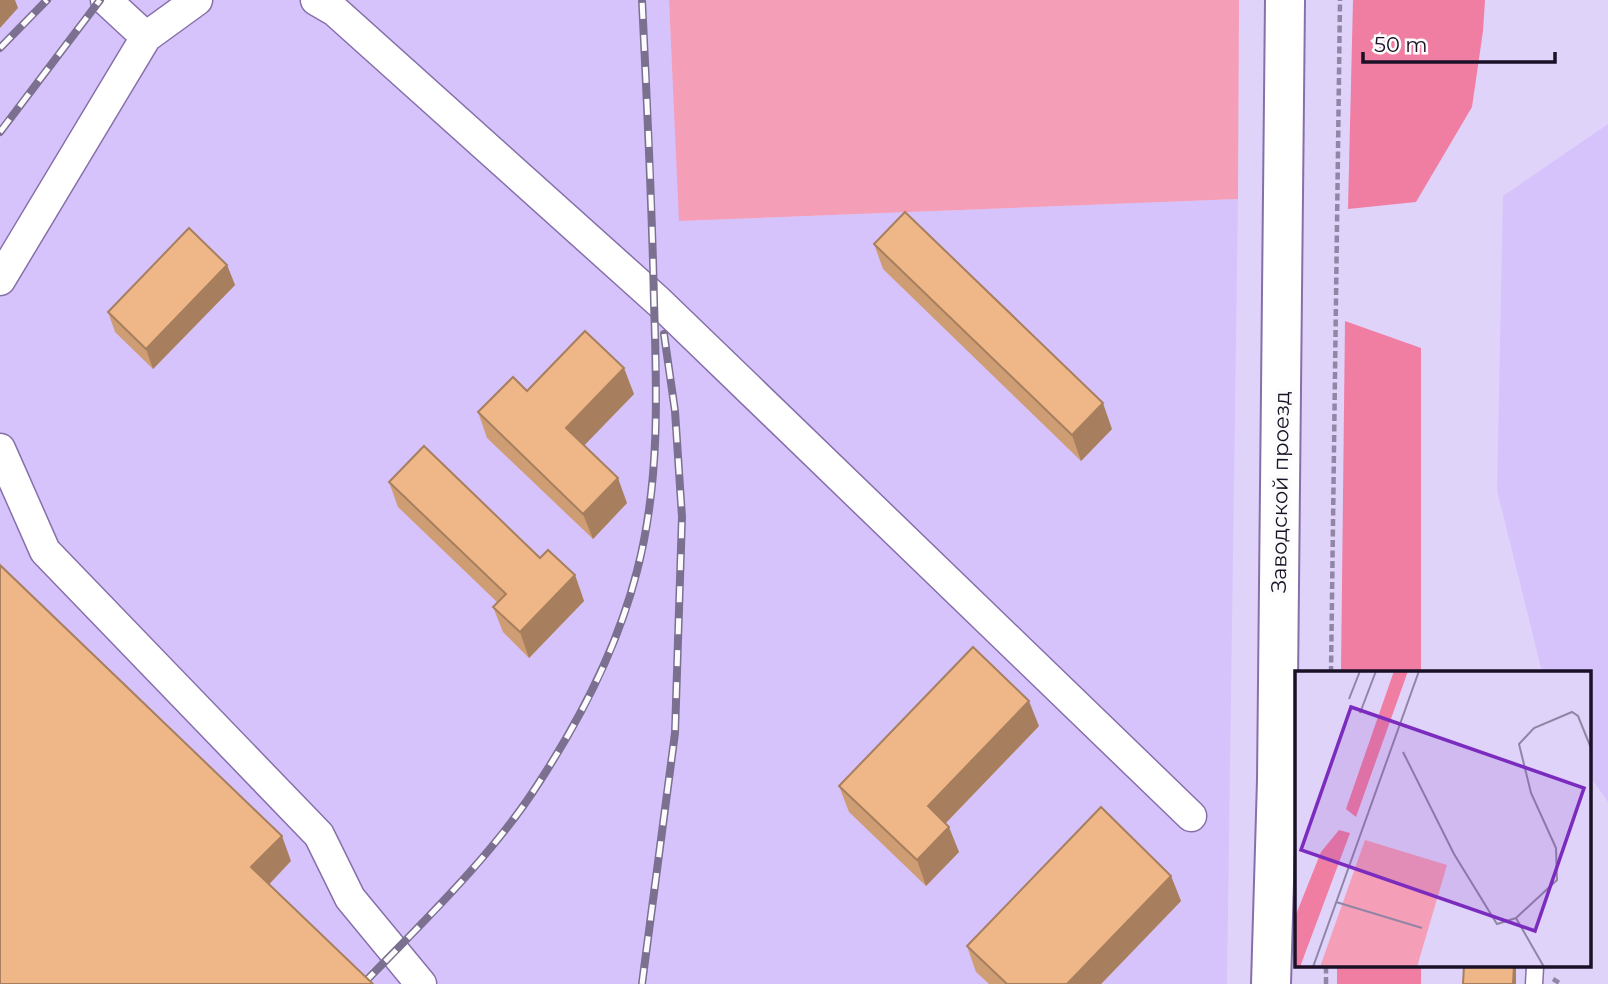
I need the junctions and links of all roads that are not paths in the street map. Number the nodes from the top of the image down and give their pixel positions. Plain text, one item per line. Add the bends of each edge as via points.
1 (106, 0) edge
2 (197, 0) edge
3 (316, 0) edge
4 (1285, 0) edge
5 (146, 37) junction
6 (0, 280) edge
7 (0, 449) edge
8 (1191, 816) dead end
9 (1535, 967) dead end
10 (421, 984) edge
11 (1271, 984) edge
12 (1534, 984) edge

1 - 5 street
2 - 5 street
3 - 8 street via 335,11 659,302
4 - 11 street, Заводской проезд
5 - 6 street
7 - 10 street via 45,551 319,835 350,898
9 - 12 lane

